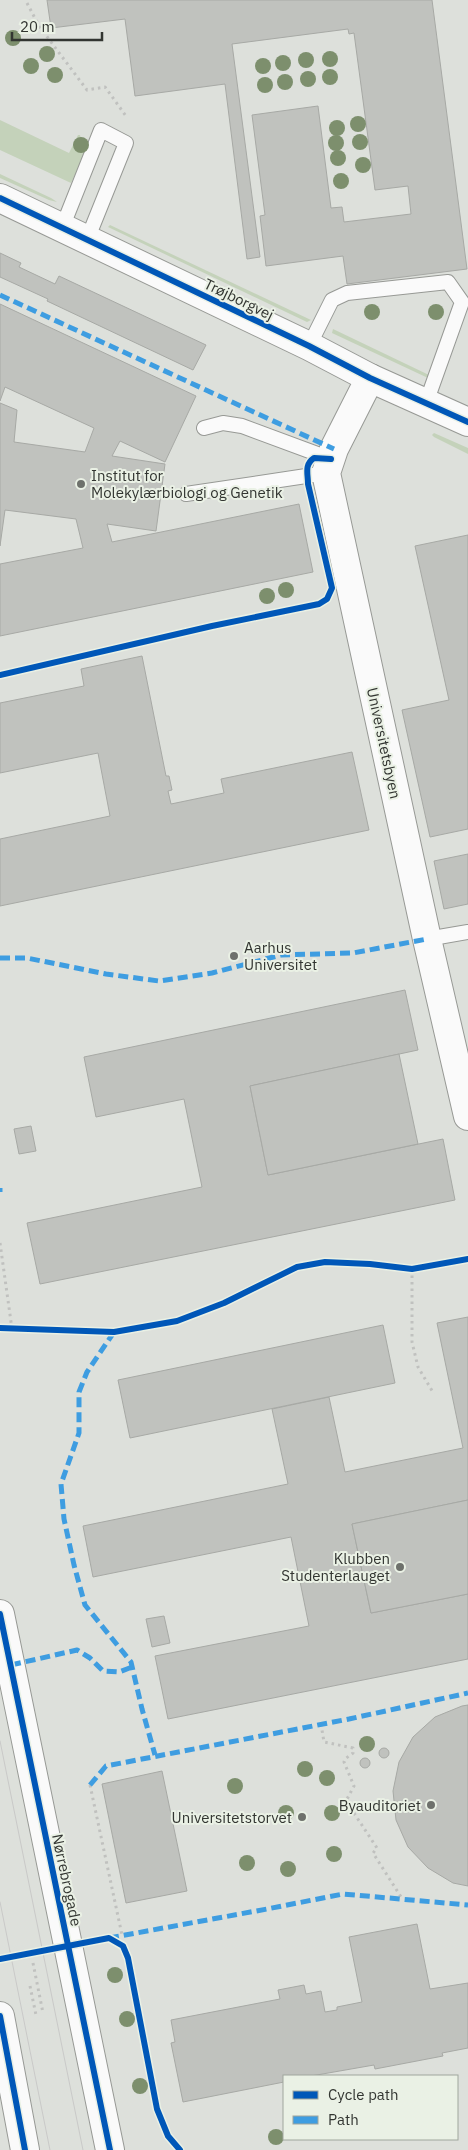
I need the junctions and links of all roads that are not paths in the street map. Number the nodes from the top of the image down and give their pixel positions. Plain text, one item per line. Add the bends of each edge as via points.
1 (0, 198) edge
2 (62, 228) junction
3 (86, 240) junction
4 (309, 346) junction
5 (370, 378) junction
6 (426, 403) junction
7 (468, 422) edge
8 (204, 428) dead end
9 (328, 466) junction
10 (186, 494) dead end
11 (468, 932) edge
12 (427, 939) junction
13 (468, 1116) edge
14 (0, 1614) edge
15 (0, 2016) edge
16 (25, 2150) edge
17 (110, 2150) edge

1 - 2 street, Trøjborgvej
2 - 3 street, Trøjborgvej
2 - 3 lane via 101,130 126,143
3 - 4 street, Trøjborgvej
4 - 5 street, Trøjborgvej
4 - 6 lane via 332,300 348,293 448,282 462,302
5 - 6 street, Trøjborgvej
5 - 9 street
6 - 7 street, Trøjborgvej
8 - 9 lane via 223,423 242,426
9 - 10 lane
9 - 12 street, Universitetsbyen
11 - 12 lane
12 - 13 street, Universitetsbyen
14 - 17 street, Nørrebrogade
15 - 16 street

